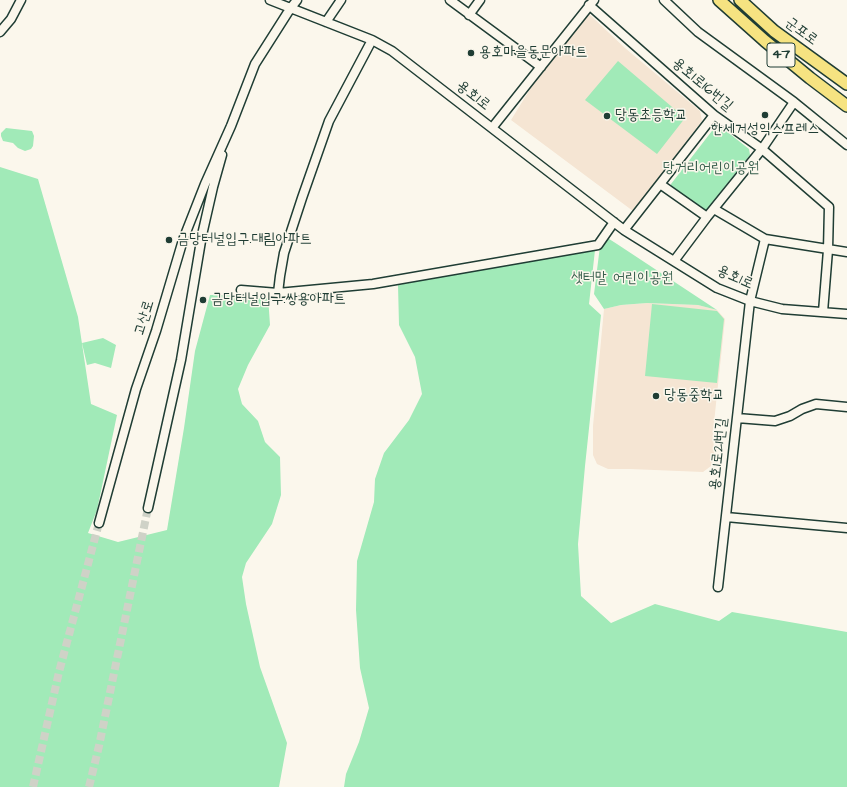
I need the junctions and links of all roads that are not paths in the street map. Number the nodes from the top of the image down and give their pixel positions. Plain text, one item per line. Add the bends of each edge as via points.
1 (21, 0) edge
2 (270, 0) edge
3 (297, 0) edge
4 (341, 0) edge
5 (450, 0) edge
6 (480, 0) edge
7 (664, 0) edge
8 (719, 0) edge
9 (740, 0) edge
10 (592, 2) edge
11 (290, 9) junction
12 (468, 15) junction
13 (326, 22) junction
14 (0, 32) edge
15 (372, 40) junction
16 (541, 67) junction
17 (847, 84) edge
18 (794, 102) junction
19 (847, 106) edge
20 (714, 115) junction
21 (231, 126) junction
22 (492, 128) junction
23 (847, 145) edge
24 (762, 149) junction
25 (660, 184) junction
26 (714, 209) junction
27 (707, 217) junction
28 (614, 222) junction
29 (624, 230) junction
30 (765, 239) junction
31 (828, 250) junction
32 (847, 252) edge
33 (674, 262) junction
34 (241, 290) dead end
35 (278, 293) junction
36 (750, 301) junction
37 (823, 312) junction
38 (847, 314) edge
39 (847, 407) edge
40 (737, 418) junction
41 (148, 508) tunnel mouth
42 (726, 517) junction
43 (98, 522) tunnel mouth
44 (847, 528) edge
45 (718, 587) dead end

1 - 14 street via 11,19
2 - 11 street, 용호1로
3 - 11 street, 고산로
4 - 13 street
5 - 12 street
6 - 12 street
7 - 18 street via 698,32
8 - 19 main road, 군포로 / 47 via 765,41
9 - 17 main road, 군포로 / 47 via 774,31
10 - 16 street
10 - 20 street, 용호1로16번길
11 - 13 street, 용호1로
11 - 21 street, 고산로 via 254,64
12 - 16 street
13 - 15 street, 용호1로
15 - 22 street, 용호1로 via 392,51
15 - 35 street via 329,121 284,254
16 - 22 street
18 - 23 street
18 - 24 street
20 - 24 street, 용호1로16번길
20 - 25 street
21 - 41 street, 고산로 via 202,235 181,360
21 - 43 street, 고산로 via 183,240
22 - 28 street, 용호1로
24 - 26 street
24 - 31 street, 용호1로16번길 via 829,207
25 - 27 street
25 - 29 street
26 - 27 street
26 - 30 street
27 - 33 street
28 - 29 street, 용호1로
28 - 35 street via 598,245 374,284
29 - 33 street, 용호1로
30 - 31 street
30 - 36 street, 용호1로21번길
31 - 32 street
31 - 37 street, 용호1로16번길
33 - 36 street, 용호1로 via 717,288
34 - 35 street
36 - 37 street, 용호1로 via 782,309
36 - 40 street, 용호1로21번길
37 - 38 street, 용호1로
39 - 40 street via 816,404 775,421
40 - 42 street, 용호1로21번길
42 - 44 street
42 - 45 street, 용호1로21번길

